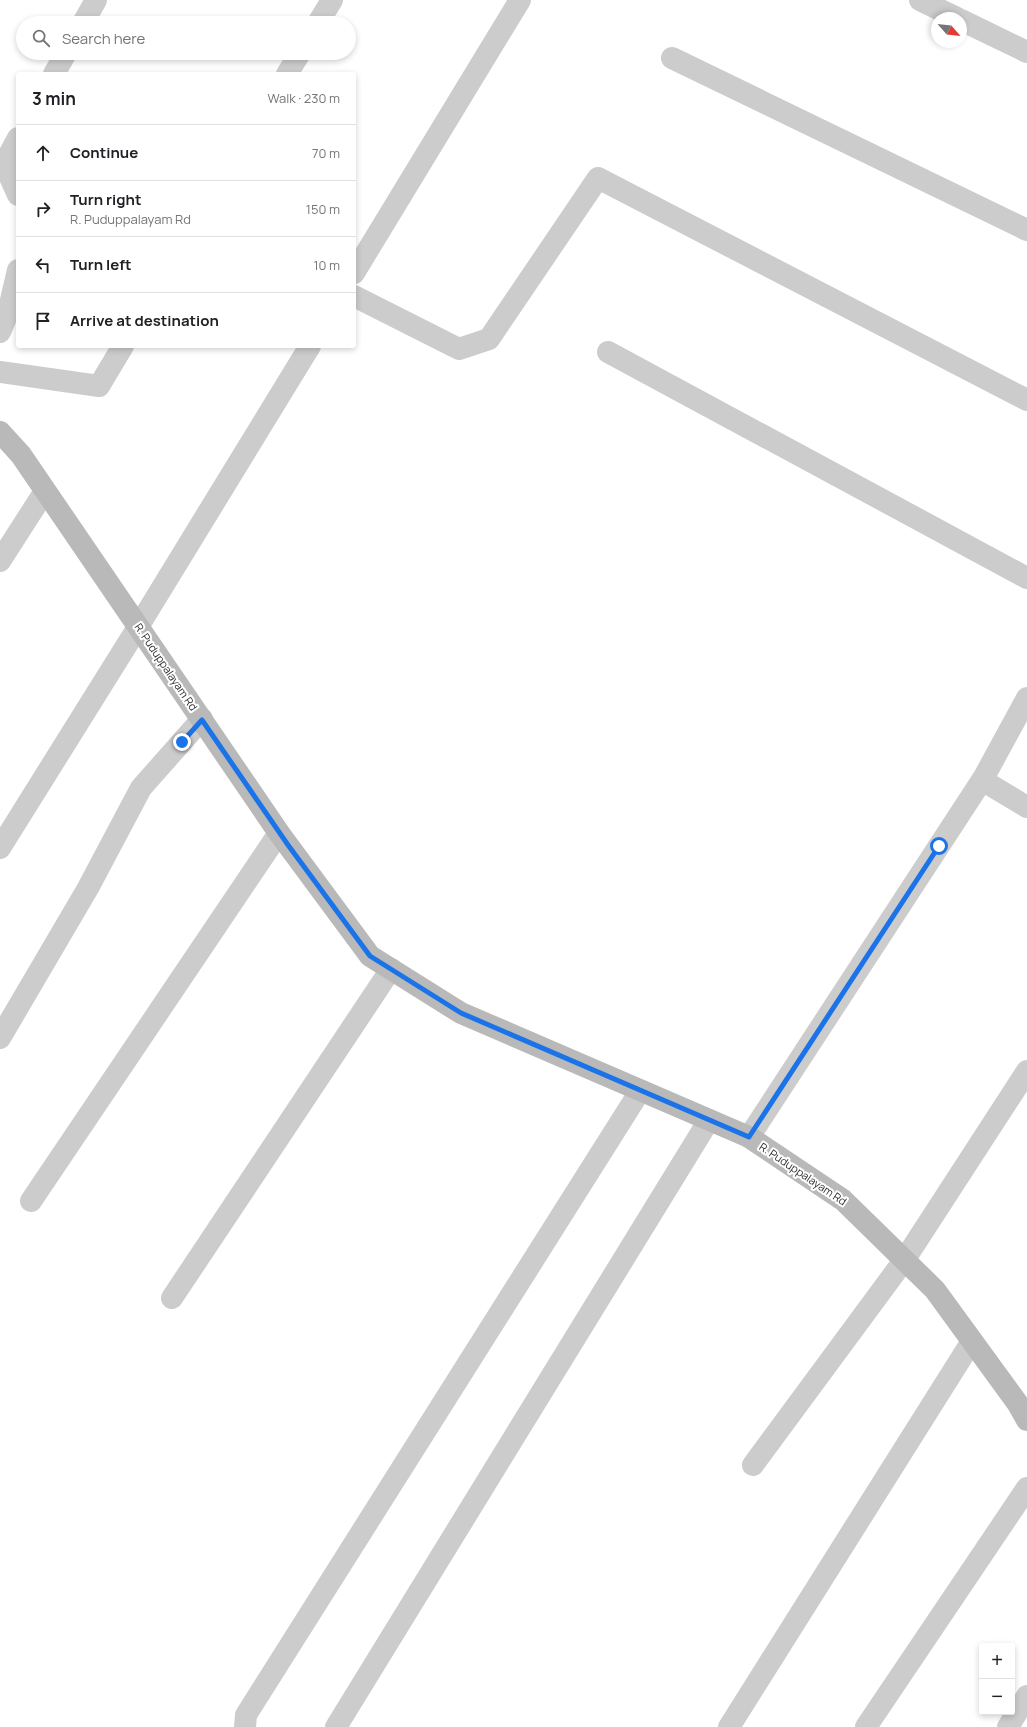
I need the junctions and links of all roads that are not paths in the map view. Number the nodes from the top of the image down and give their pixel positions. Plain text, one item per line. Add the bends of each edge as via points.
1 (96, 0) edge
2 (332, 0) edge
3 (520, 0) edge
4 (920, 0) edge
5 (945, 12) edge
6 (87, 16) edge
7 (322, 16) edge
8 (967, 23) edge
9 (1027, 52) edge
10 (672, 58) dead end
11 (62, 60) edge
12 (296, 60) edge
13 (55, 72) edge
14 (288, 72) edge
15 (16, 142) edge
16 (16, 190) edge
17 (1027, 230) edge
18 (356, 270) edge
19 (16, 279) edge
20 (356, 297) edge
21 (0, 332) edge
22 (122, 348) edge
23 (309, 348) edge
24 (608, 352) dead end
25 (0, 372) edge
26 (1027, 400) edge
27 (0, 432) edge
28 (45, 491) junction
29 (0, 561) edge
30 (1027, 578) edge
31 (138, 628) junction
32 (1027, 698) edge
33 (202, 720) junction
34 (982, 780) junction
35 (1027, 807) edge
36 (279, 833) junction
37 (0, 848) edge
38 (391, 969) junction
39 (0, 1038) edge
40 (1027, 1071) edge
41 (640, 1091) junction
42 (709, 1120) junction
43 (749, 1137) junction
44 (31, 1201) dead end
45 (904, 1259) junction
46 (172, 1298) dead end
47 (972, 1341) junction
48 (1027, 1420) edge
49 (753, 1465) dead end
50 (1027, 1488) edge
51 (1027, 1696) edge
52 (244, 1727) edge
53 (336, 1727) edge
54 (729, 1727) edge
55 (866, 1727) edge
56 (1008, 1727) edge

1 - 6 street
2 - 7 street
3 - 18 street
4 - 5 street
8 - 9 street
10 - 17 street
11 - 13 street
12 - 14 street
15 - 16 street via 4,164
19 - 21 street via 8,313
20 - 26 street via 459,349 489,339 598,178
22 - 25 street via 99,386
23 - 31 street
24 - 30 street
27 - 28 main road, R. Puduppalayam Rd via 21,455
28 - 29 street
28 - 31 main road, R. Puduppalayam Rd
31 - 33 main road, R. Puduppalayam Rd
31 - 37 street
32 - 34 street
33 - 36 main road, R. Puduppalayam Rd
33 - 39 street via 141,788 88,888
34 - 35 street
34 - 43 street
36 - 38 main road, R. Puduppalayam Rd via 370,956
36 - 44 street
38 - 41 main road, R. Puduppalayam Rd via 461,1013
38 - 46 street
40 - 45 street
41 - 42 main road, R. Puduppalayam Rd
41 - 52 street via 246,1715
42 - 43 main road, R. Puduppalayam Rd
42 - 53 street
43 - 45 main road, R. Puduppalayam Rd via 843,1200
45 - 47 main road, R. Puduppalayam Rd via 935,1290
45 - 49 street
47 - 48 main road, R. Puduppalayam Rd
47 - 54 street
50 - 55 street
51 - 56 street

